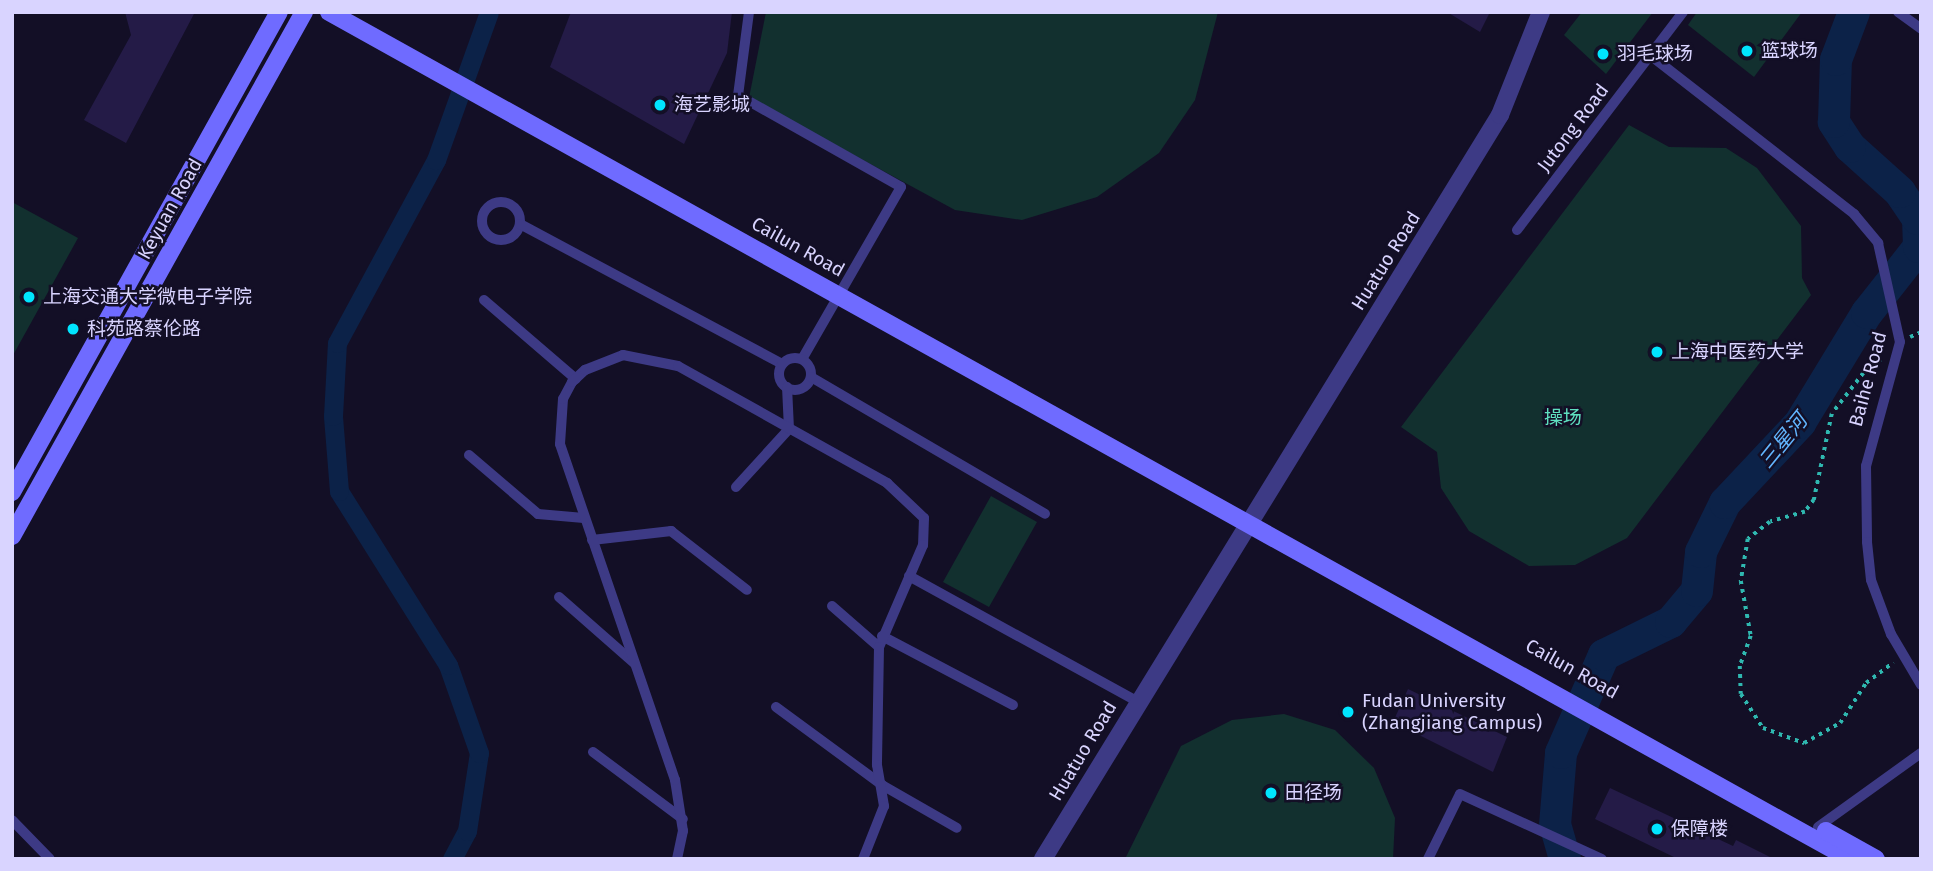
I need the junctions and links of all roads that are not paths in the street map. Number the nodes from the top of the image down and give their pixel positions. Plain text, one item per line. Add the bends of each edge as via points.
1 (279, 12) edge
2 (304, 12) edge
3 (329, 12) edge
4 (749, 12) edge
5 (1530, 12) edge
6 (1541, 12) edge
7 (1683, 12) edge
8 (1898, 12) edge
9 (1921, 29) edge
10 (1650, 55) junction
11 (520, 224) dead end
12 (1517, 230) dead end
13 (841, 295) junction
14 (484, 300) dead end
15 (802, 359) junction
16 (782, 364) junction
17 (811, 377) junction
18 (576, 379) junction
19 (786, 387) junction
20 (789, 429) junction
21 (469, 455) dead end
22 (736, 487) dead end
23 (12, 492) edge
24 (1045, 514) dead end
25 (584, 518) junction
26 (1246, 521) junction
27 (12, 536) edge
28 (592, 540) junction
29 (909, 576) junction
30 (747, 590) dead end
31 (559, 597) dead end
32 (832, 606) dead end
33 (882, 636) junction
34 (880, 647) junction
35 (635, 663) junction
36 (1921, 685) edge
37 (1138, 702) junction
38 (1013, 705) dead end
39 (776, 707) dead end
40 (1610, 719) junction
41 (593, 752) dead end
42 (1921, 753) edge
43 (882, 785) junction
44 (12, 820) edge
45 (683, 820) junction
46 (1818, 827) junction
47 (957, 828) dead end
48 (1599, 857) edge
49 (50, 859) edge
50 (677, 859) edge
51 (863, 859) edge
52 (1043, 859) edge
53 (1428, 859) edge
54 (1850, 859) edge
55 (1876, 859) edge

1 - 23 street, Keyuan Road
2 - 27 street, Keyuan Road
3 - 13 street, Cailun Road
4 - 13 lane via 738,95 901,187
5 - 26 street, Huatuo Road via 1491,110 1272,465
6 - 26 street, Huatuo Road via 1532,47 1500,115 1261,507
7 - 10 lane, Jutong Road
8 - 9 lane
10 - 12 lane, Jutong Road
10 - 36 lane, Baihe Road via 1854,214 1883,260 1896,311 1895,360 1873,424 1863,509 1871,580
11 - 16 lane
13 - 15 lane
13 - 26 street, Cailun Road
14 - 18 lane
15 - 16 lane
15 - 17 lane
16 - 19 lane via 780,379
17 - 19 lane via 802,389
17 - 24 lane
18 - 20 lane via 623,355 660,358
18 - 25 lane via 564,399 560,444
19 - 20 lane
20 - 22 lane
20 - 29 lane via 916,506 926,532
21 - 25 lane via 538,514
25 - 28 lane
26 - 37 street, Huatuo Road
26 - 40 street, Cailun Road
28 - 30 lane via 671,531
28 - 35 lane
29 - 33 lane
29 - 37 lane
31 - 35 lane
32 - 34 lane
33 - 34 lane
33 - 38 lane
34 - 43 lane
35 - 45 lane
37 - 52 street, Huatuo Road
39 - 43 lane
40 - 46 street, Cailun Road
40 - 54 street, Cailun Road
41 - 45 lane
42 - 46 lane
43 - 47 lane
43 - 51 lane via 884,806
44 - 49 lane
45 - 50 lane
46 - 55 street, Cailun Road
48 - 53 lane via 1460,794

